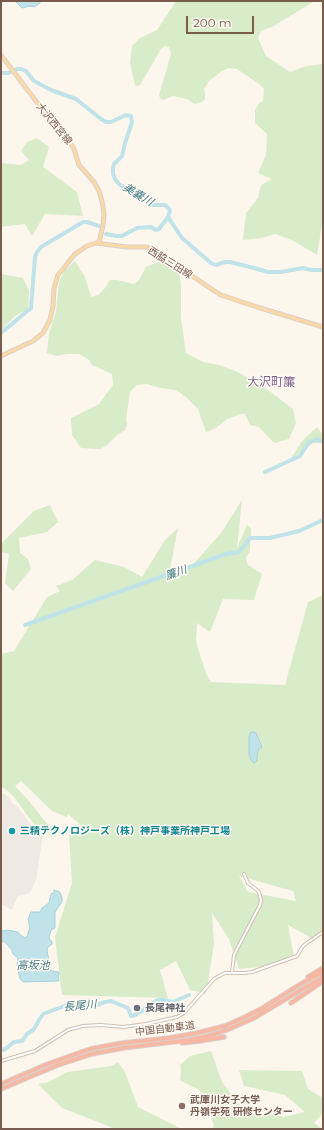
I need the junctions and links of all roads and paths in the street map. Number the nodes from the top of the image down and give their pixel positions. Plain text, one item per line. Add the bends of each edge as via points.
1 (1, 55) edge
2 (99, 243) junction
3 (323, 327) edge
4 (1, 356) edge
5 (244, 874) dead end
6 (323, 932) edge
7 (323, 968) edge
8 (323, 972) edge
9 (232, 973) junction
10 (323, 977) edge
11 (323, 981) edge
12 (279, 998) junction
13 (291, 1003) dead end
14 (224, 1036) dead end
15 (159, 1044) junction
16 (1, 1061) edge
17 (1, 1084) edge
18 (1, 1089) edge

1 - 2 main road, 大沢西宮線 via 68,139 79,165 99,191 104,214
2 - 3 main road, 西脇三田線 via 150,248 221,295
2 - 4 main road, 西脇三田線 via 78,252 58,275 50,320 43,333 28,344
5 - 9 street via 248,883 259,892 261,900 234,955
6 - 9 street via 303,946 297,956 252,972
7 - 12 highway
8 - 12 highway, 中国自動車道
9 - 16 street via 214,979 184,1013 177,1017 123,1027 83,1026 68,1030 35,1051
10 - 15 highway, 中国自動車道 via 236,1027 208,1036
11 - 13 highway
12 - 17 highway, 中国自動車道 via 243,1018 216,1028 188,1035 90,1049 51,1062
14 - 15 highway via 200,1041
15 - 18 highway, 中国自動車道 via 112,1049 81,1057

